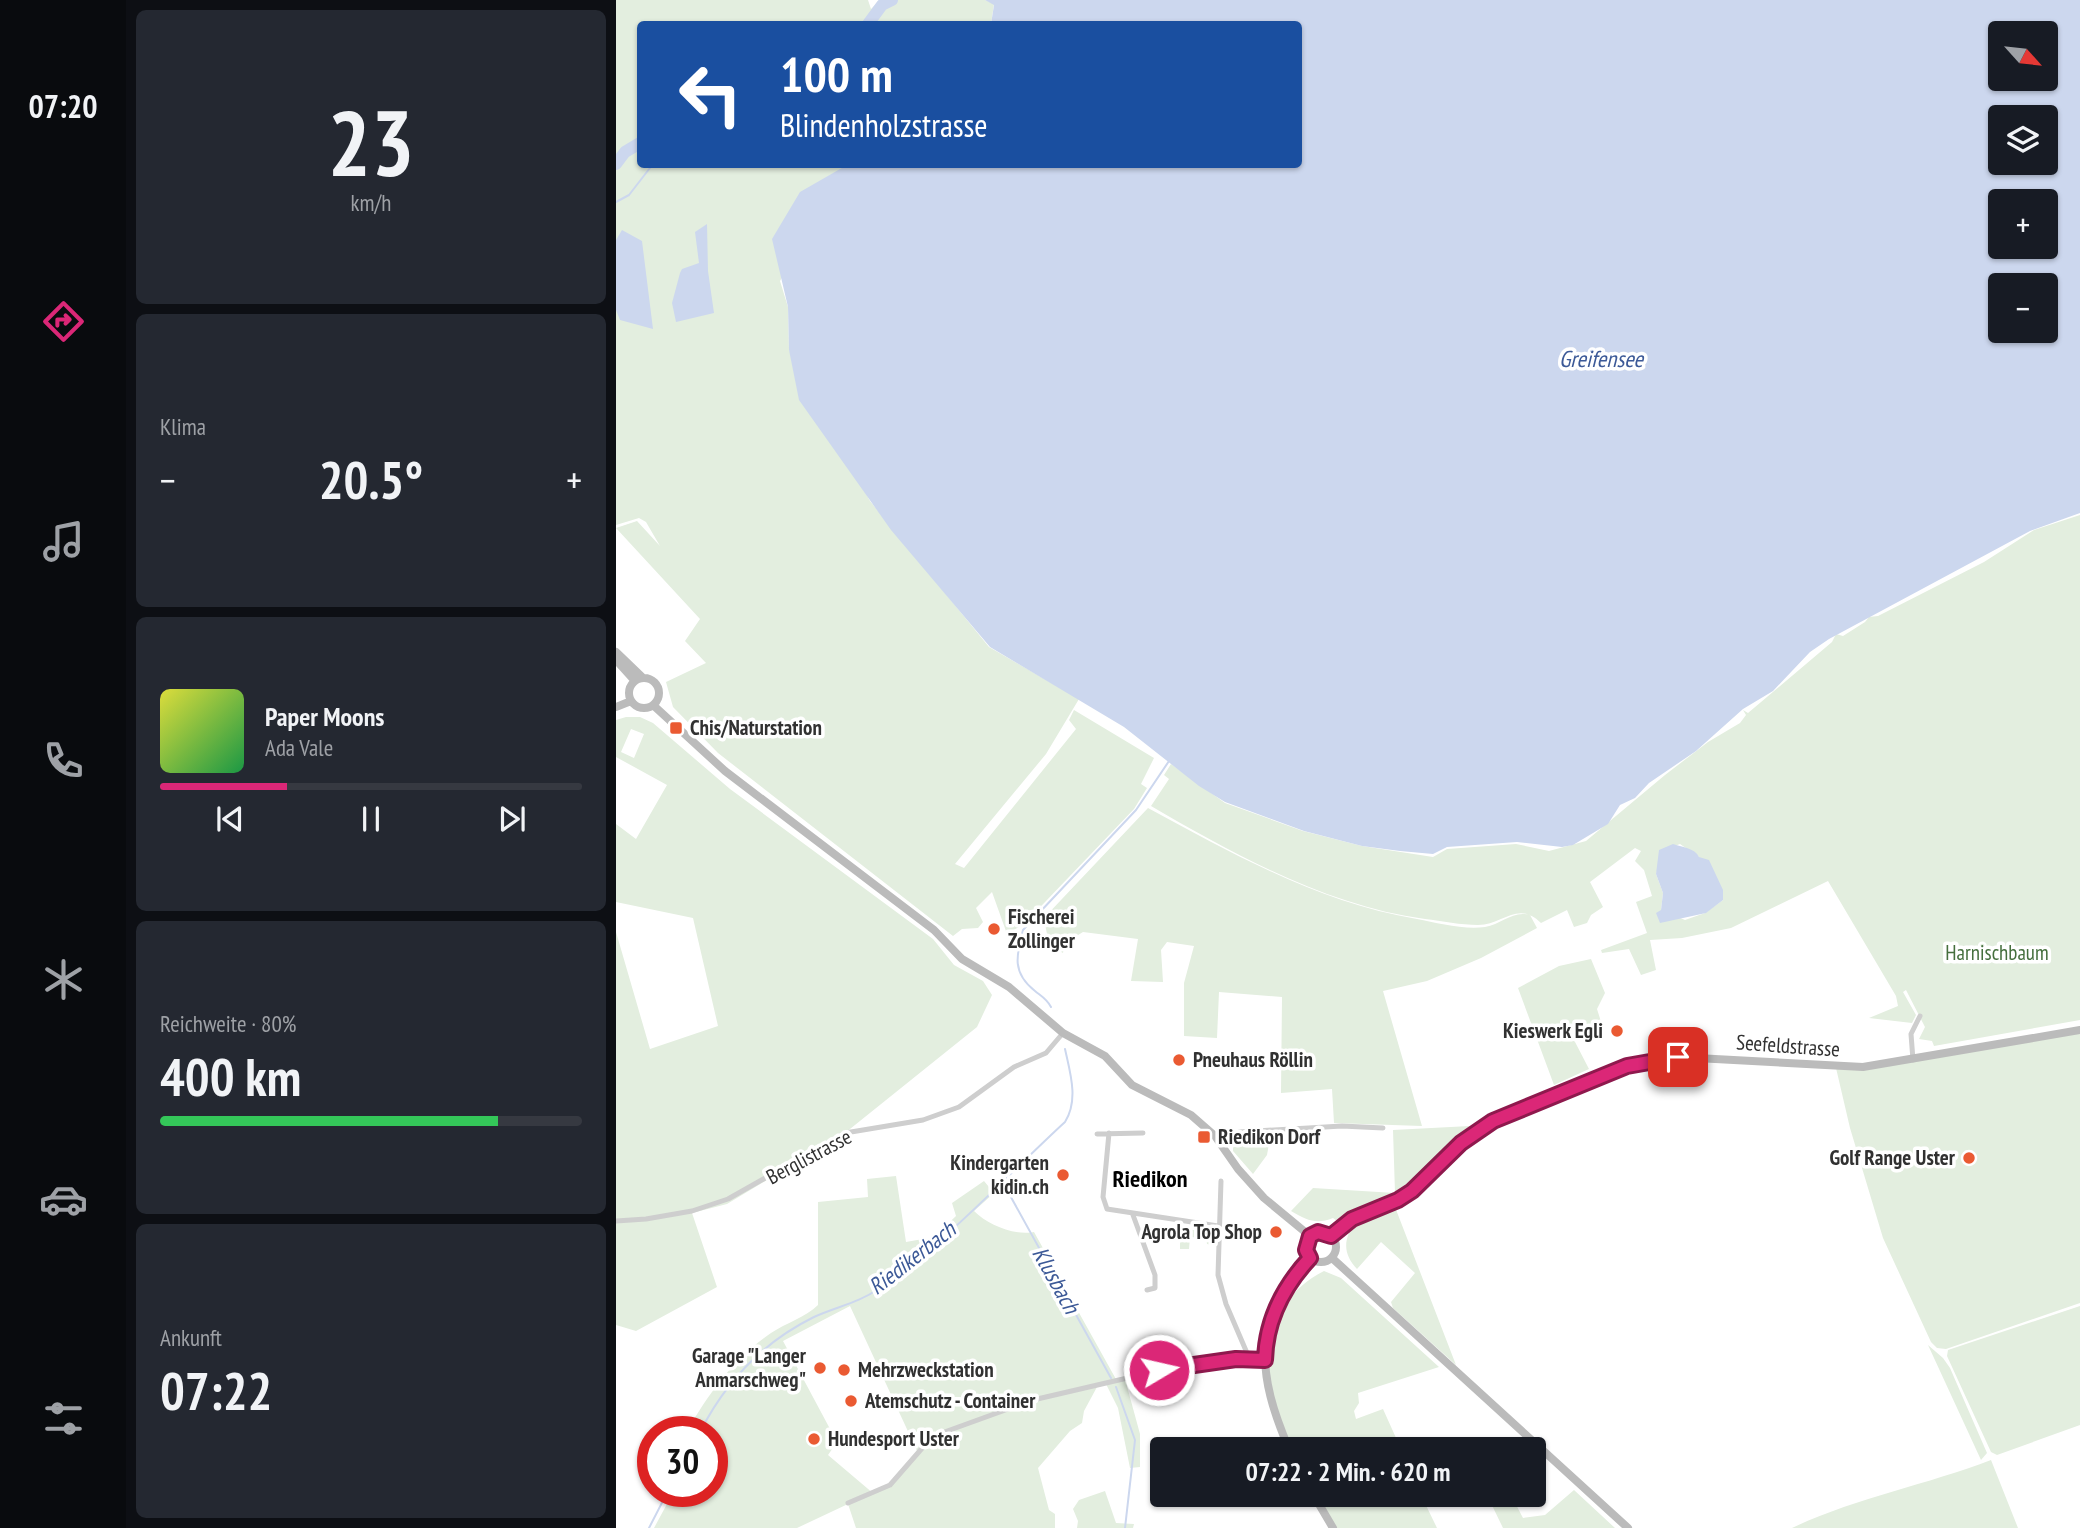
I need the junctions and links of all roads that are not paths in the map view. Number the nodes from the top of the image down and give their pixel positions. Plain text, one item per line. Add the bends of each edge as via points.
1 (616, 652) edge
2 (616, 660) edge
3 (639, 680) junction
4 (631, 701) junction
5 (653, 705) junction
6 (616, 707) edge
7 (1920, 1016) dead end
8 (2080, 1030) edge
9 (1063, 1033) junction
10 (1913, 1060) junction
11 (1383, 1128) dead end
12 (1109, 1133) junction
13 (1143, 1133) dead end
14 (1097, 1134) dead end
15 (1222, 1145) junction
16 (1221, 1181) dead end
17 (1133, 1215) junction
18 (616, 1221) edge
19 (1218, 1226) junction
20 (1310, 1236) junction
21 (1331, 1236) junction
22 (1310, 1258) junction
23 (1332, 1258) junction
24 (1147, 1290) dead end
25 (1251, 1360) junction
26 (1265, 1360) junction
27 (1284, 1437) edge
28 (848, 1503) dead end
29 (1321, 1507) edge
30 (1333, 1528) edge
31 (1628, 1528) edge

1 - 3 main road
2 - 3 main road
3 - 4 main road via 629,693
3 - 5 main road via 654,683 658,690
4 - 5 main road via 641,708
4 - 6 main road
5 - 9 main road via 717,765 934,930 962,959 1029,1002
7 - 10 street via 1911,1034
8 - 10 main road, Seefeldstrasse
9 - 15 main road via 1105,1056 1137,1088 1187,1112
9 - 18 street, Berglistrasse via 1048,1052 1014,1067 959,1107 923,1120 845,1133 728,1199 692,1211
10 - 21 main road, Seefeldstrasse via 1836,1068 1678,1057 1627,1066 1493,1121 1461,1143 1412,1191 1352,1219
11 - 15 street via 1239,1132
12 - 13 street
12 - 14 street
12 - 17 street via 1104,1204
15 - 20 main road via 1264,1198
16 - 19 street
17 - 19 street
17 - 24 street via 1155,1275 1155,1288
19 - 25 street via 1222,1291
20 - 21 main road via 1318,1232
20 - 22 main road via 1306,1250
21 - 23 main road via 1337,1249
22 - 23 main road via 1324,1263
22 - 26 main road via 1280,1300 1269,1327
23 - 31 main road
25 - 26 street
25 - 28 street via 1166,1369 1054,1394 945,1432 924,1446 890,1485
26 - 27 main road via 1270,1404
29 - 30 main road

